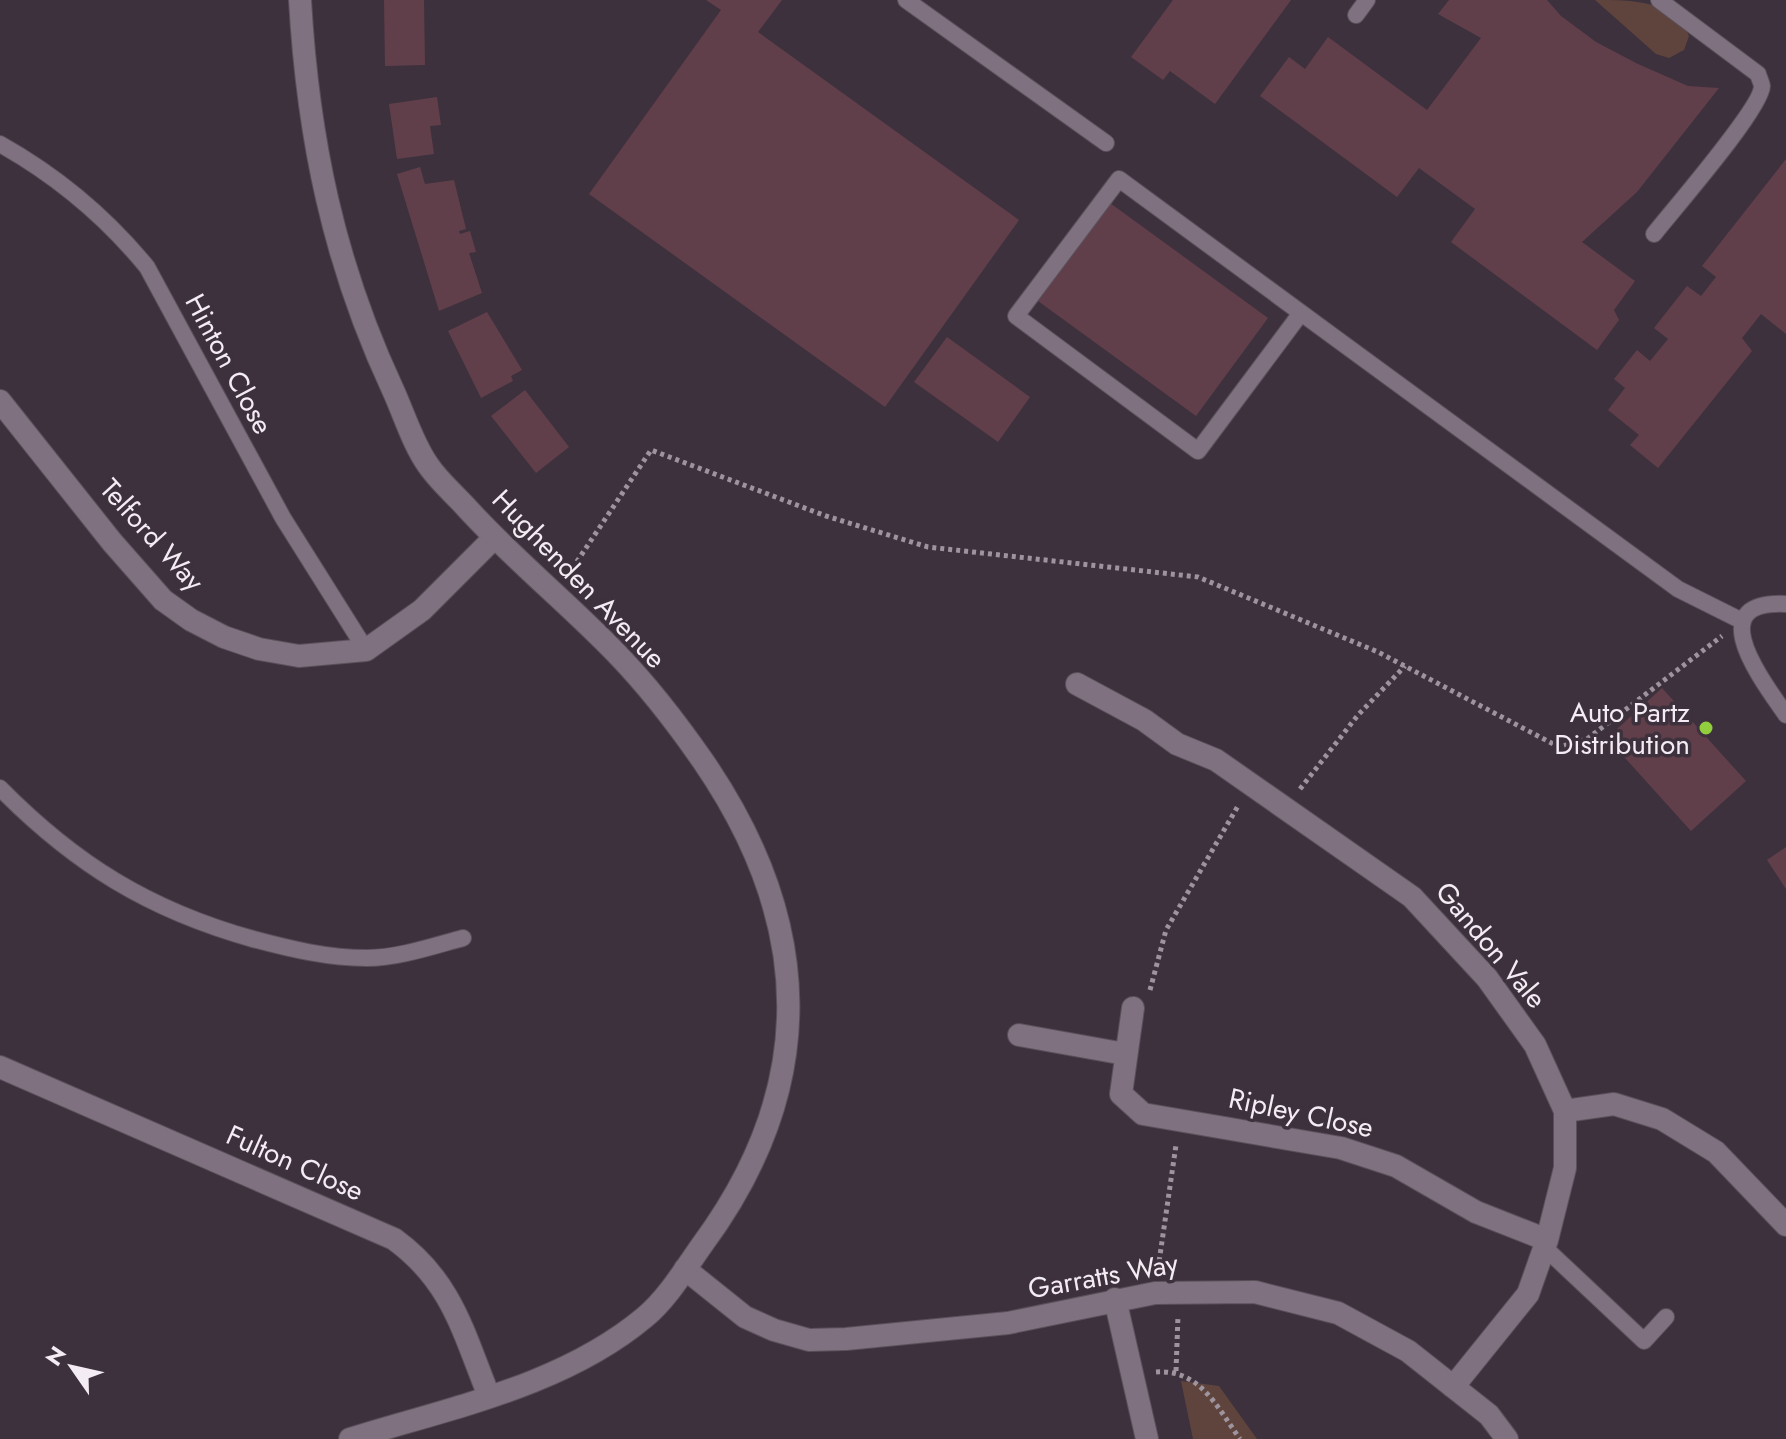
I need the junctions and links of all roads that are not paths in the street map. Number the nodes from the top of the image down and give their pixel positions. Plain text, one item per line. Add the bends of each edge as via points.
1 (300, 0) edge
2 (906, 0) edge
3 (1367, 0) edge
4 (1659, 0) edge
5 (1356, 15) dead end
6 (1106, 143) dead end
7 (0, 144) edge
8 (1654, 234) dead end
9 (1301, 313) junction
10 (0, 401) edge
11 (494, 538) junction
12 (1786, 604) edge
13 (1742, 621) junction
14 (366, 650) junction
15 (1077, 684) dead end
16 (1786, 715) edge
17 (0, 788) edge
18 (463, 938) dead end
19 (1133, 1008) dead end
20 (1019, 1035) dead end
21 (1125, 1054) junction
22 (0, 1067) edge
23 (1565, 1111) junction
24 (1786, 1225) edge
25 (1545, 1243) junction
26 (685, 1269) junction
27 (1115, 1299) junction
28 (1666, 1317) dead end
29 (1453, 1387) junction
30 (489, 1396) junction
31 (350, 1439) edge
32 (1147, 1439) edge
33 (1507, 1439) edge

1 - 11 street, Hughenden Avenue via 312,137 346,275 427,464
2 - 6 lane
3 - 5 lane
4 - 8 lane via 1758,74 1762,85 1728,141
7 - 14 lane, Hinton Close via 77,195 147,267 283,518
9 - 9 lane via 1119,179 1016,316 1198,451
9 - 13 lane via 1678,589
10 - 14 street, Telford Way via 137,571 163,600 191,620 224,637 299,656
11 - 14 street via 422,610
11 - 26 street, Hughenden Avenue via 619,656 703,760 753,845 785,938 791,1025 768,1125 735,1200
12 - 13 lane via 1751,608
13 - 16 lane via 1744,646
15 - 23 street, Gandon Vale via 1177,744 1216,760 1412,897 1487,978 1535,1045
17 - 18 lane via 84,863 206,926 286,948 370,958
19 - 21 street, Ripley Close
20 - 21 street
21 - 25 street, Ripley Close via 1121,1094 1143,1114 1341,1148 1396,1166 1476,1212
22 - 30 street, Fulton Close via 394,1239 422,1260 442,1285
23 - 24 street via 1614,1104 1662,1119 1716,1152
23 - 25 street, Gandon Vale via 1565,1168
25 - 28 lane via 1644,1341
25 - 29 street, Gandon Vale via 1528,1294
26 - 27 street, Garratts Way via 745,1317 809,1340 1008,1323
26 - 30 street, Hughenden Avenue via 648,1315 598,1350 535,1381
27 - 29 street, Garratts Way via 1183,1290 1255,1292 1338,1313 1408,1351
27 - 32 street
29 - 33 street, Garratts Way via 1489,1415
30 - 31 street, Hughenden Avenue

